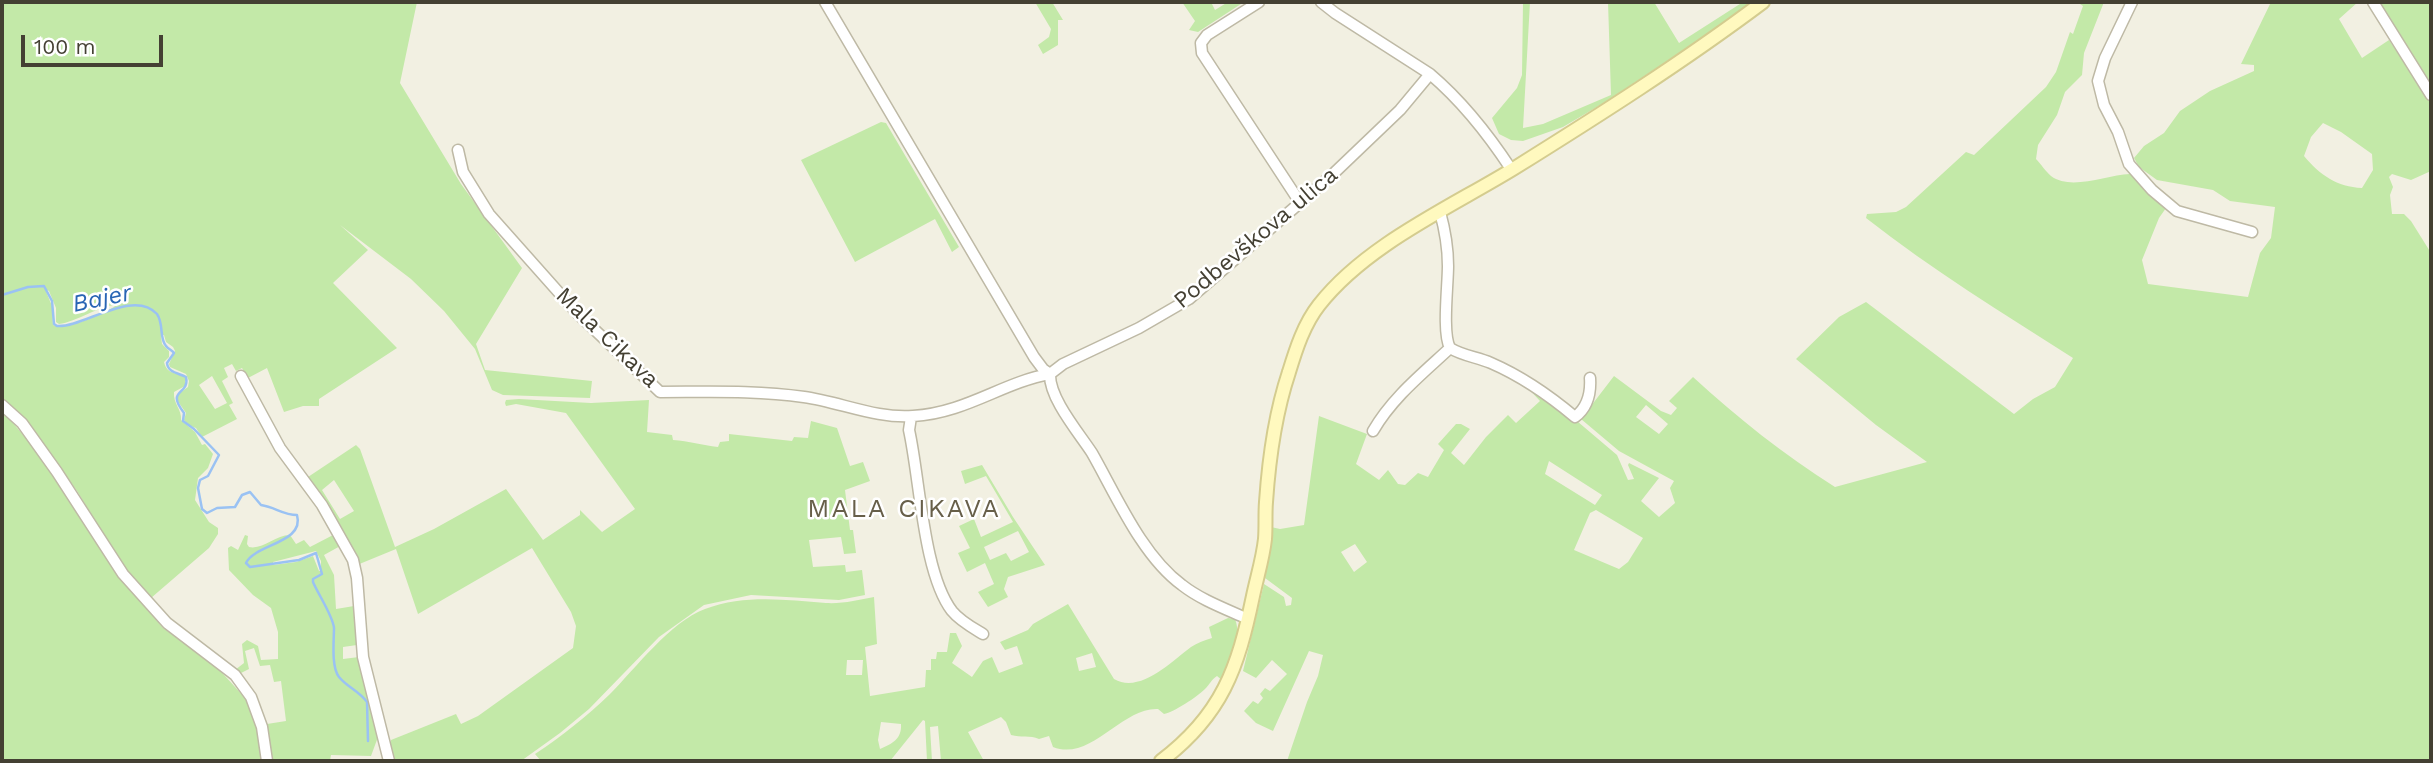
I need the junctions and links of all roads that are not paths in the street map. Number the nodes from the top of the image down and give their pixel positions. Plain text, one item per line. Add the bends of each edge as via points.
1 (825, 2) edge
2 (1259, 2) edge
3 (1321, 2) edge
4 (1763, 2) edge
5 (2132, 2) edge
6 (2373, 2) edge
7 (1430, 74) junction
8 (2431, 95) edge
9 (458, 150) dead end
10 (1511, 169) junction
11 (1300, 201) junction
12 (1440, 212) junction
13 (2252, 232) dead end
14 (1450, 348) junction
15 (1050, 374) junction
16 (241, 376) dead end
17 (1590, 378) dead end
18 (2, 405) edge
19 (911, 417) junction
20 (1373, 431) dead end
21 (1248, 619) junction
22 (983, 634) dead end
23 (267, 761) edge
24 (389, 761) edge
25 (1161, 761) edge

1 - 15 street via 1034,357
2 - 11 street via 1207,35 1201,43 1202,53
3 - 7 street
4 - 10 main road via 1658,77
5 - 13 street via 2098,81 2129,164 2177,211
6 - 8 street
7 - 10 street via 1478,123
7 - 11 street, Podbevškova ulica via 1400,110
9 - 19 street, Mala Cikava via 463,172 489,214 577,313 660,392 804,397
10 - 12 main road
11 - 15 street, Podbevškova ulica via 1189,299
12 - 14 street via 1446,233 1446,336
12 - 21 main road via 1346,277 1319,305 1301,338 1275,427 1265,540
14 - 17 street via 1496,365 1575,417 1589,399
14 - 20 street via 1394,401
15 - 19 street, Mala Cikava via 952,411
15 - 21 street via 1053,392 1129,520 1167,572 1181,585
16 - 24 street via 280,448 322,505 353,560 365,672
18 - 23 street via 43,452 123,574 167,623 235,675 251,697
19 - 22 street via 909,430 930,556 953,612
21 - 25 main road via 1231,676 1217,704

